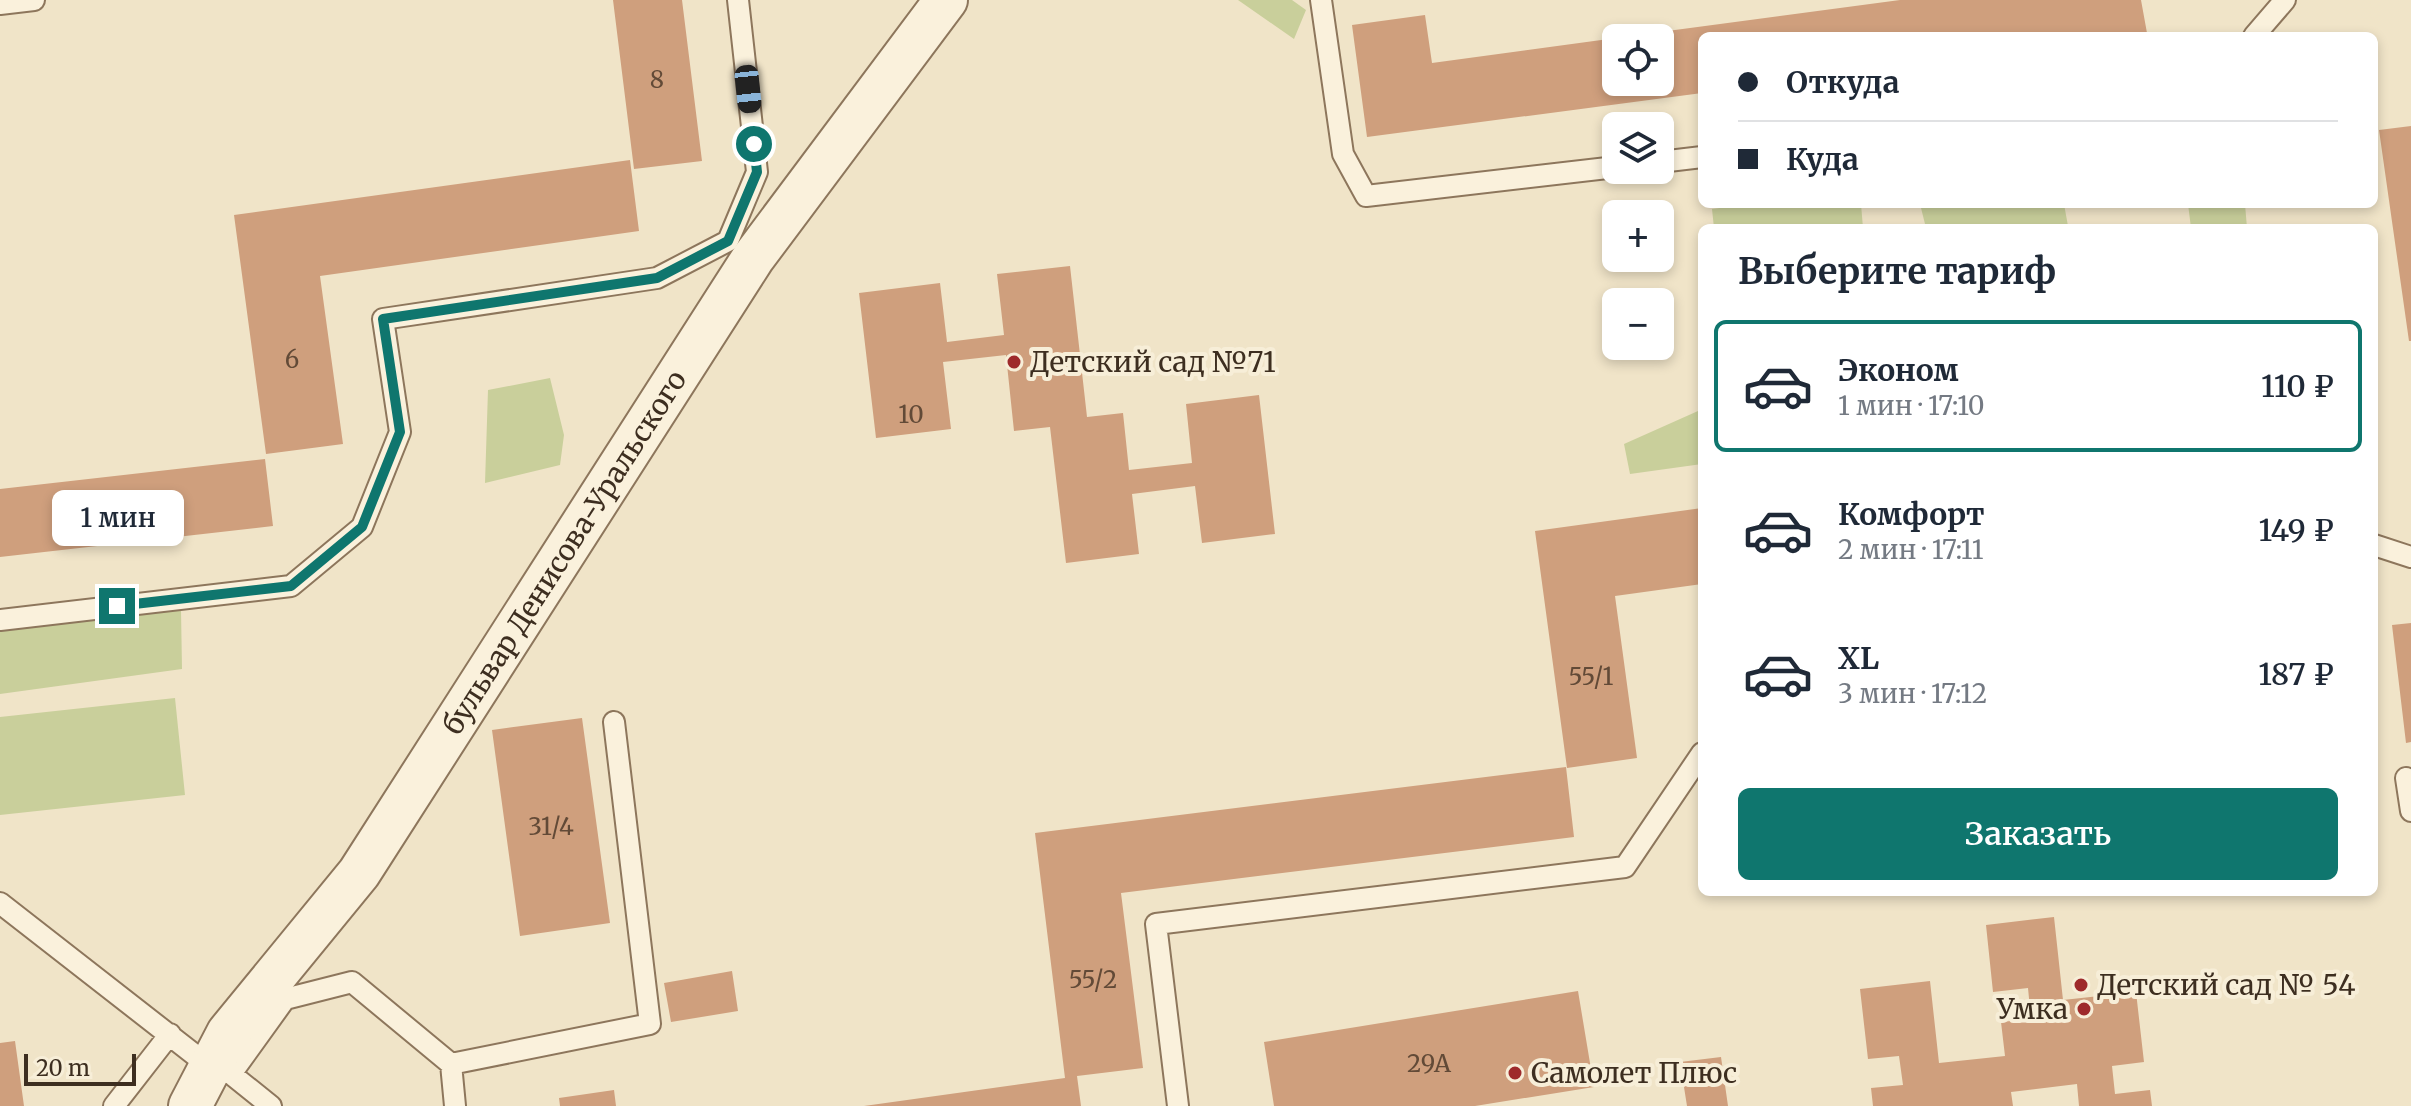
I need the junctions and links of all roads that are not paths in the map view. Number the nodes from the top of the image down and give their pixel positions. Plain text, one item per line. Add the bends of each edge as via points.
1 (34, 0) edge
2 (738, 0) edge
3 (946, 0) edge
4 (1321, 0) edge
5 (2285, 0) edge
6 (0, 4) edge
7 (2257, 32) edge
8 (1698, 157) edge
9 (1674, 160) edge
10 (1602, 169) edge
11 (2378, 546) edge
12 (2411, 557) edge
13 (0, 620) edge
14 (614, 722) dead end
15 (1698, 759) edge
16 (2406, 778) dead end
17 (2411, 811) edge
18 (0, 903) edge
19 (170, 1034) junction
20 (451, 1064) junction
21 (220, 1070) junction
22 (114, 1106) edge
23 (190, 1106) edge
24 (271, 1106) edge
25 (455, 1106) edge
26 (1178, 1106) edge

1 - 6 lane
2 - 13 lane via 757,172 728,241 657,278 383,319 400,432 362,527 291,586
3 - 21 street, бульвар Денисова-Уральского via 753,258 359,873 228,1033
4 - 10 lane via 1343,154 1366,196
5 - 7 lane
8 - 9 lane
11 - 12 lane
14 - 20 lane via 650,1024
15 - 26 lane via 1625,867 1156,924
16 - 17 lane
18 - 19 lane
19 - 21 lane
19 - 22 lane
20 - 21 lane via 352,982 285,999
20 - 25 lane
21 - 23 street, бульвар Денисова-Уральского
21 - 24 lane

